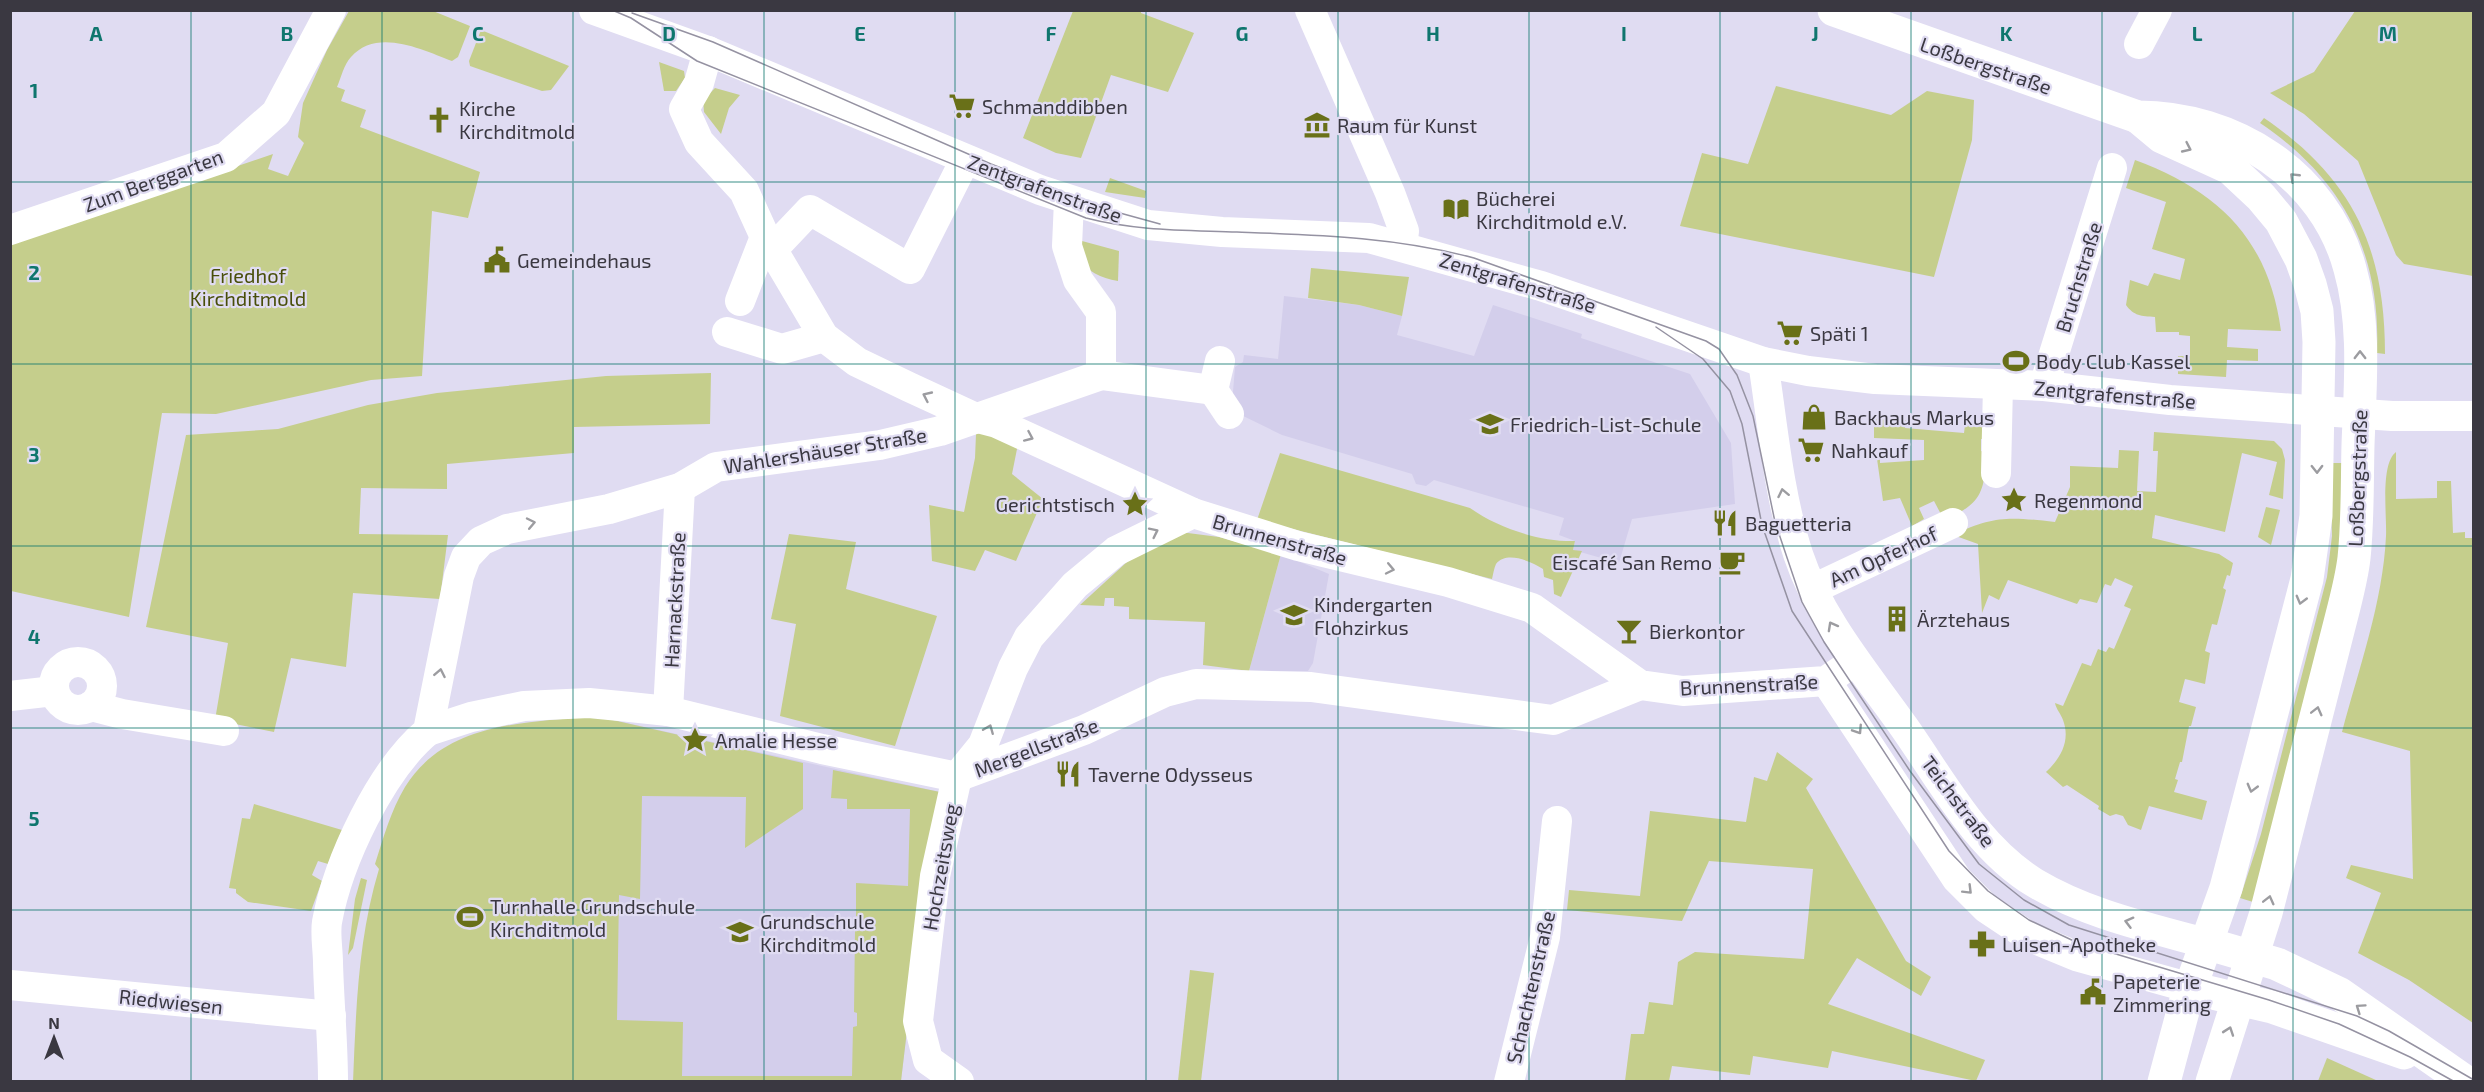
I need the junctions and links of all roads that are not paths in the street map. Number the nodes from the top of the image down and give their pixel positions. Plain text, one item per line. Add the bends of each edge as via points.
1 (331, 10) edge
2 (594, 10) edge
3 (1310, 10) edge
4 (1834, 10) edge
5 (2157, 10) edge
6 (676, 24) edge
7 (2139, 44) dead end
8 (708, 51) junction
9 (2138, 117) junction
10 (965, 160) junction
11 (2112, 168) dead end
12 (1069, 201) junction
13 (10, 230) edge
14 (768, 244) junction
15 (1402, 246) junction
16 (740, 301) dead end
17 (727, 332) dead end
18 (824, 337) junction
19 (1220, 361) dead end
20 (1763, 362) junction
21 (1101, 375) junction
22 (1998, 385) junction
23 (2044, 386) junction
24 (2317, 411) junction
25 (2360, 413) junction
26 (2474, 416) edge
27 (974, 417) junction
28 (1996, 473) dead end
29 (680, 488) junction
30 (1193, 513) junction
31 (1953, 523) dead end
32 (1813, 589) junction
33 (1855, 661) junction
34 (1826, 681) junction
35 (1640, 685) junction
36 (54, 691) junction
37 (10, 696) edge
38 (91, 706) junction
39 (668, 711) junction
40 (224, 730) dead end
41 (428, 730) junction
42 (957, 777) junction
43 (1557, 821) dead end
44 (2205, 943) junction
45 (2252, 956) junction
46 (10, 985) edge
47 (2191, 988) junction
48 (2239, 998) junction
49 (331, 1017) junction
50 (2454, 1074) edge
51 (333, 1082) edge
52 (958, 1082) edge
53 (1509, 1082) edge
54 (2164, 1082) edge
55 (2212, 1082) edge

1 - 13 street, Zum Berggarten via 276,113 226,157
2 - 6 street, Zentgrafenstraße
3 - 15 street via 1390,194 1404,231
4 - 9 main road, Loßbergstraße
5 - 7 street
6 - 8 street, Zentgrafenstraße
8 - 10 street, Zentgrafenstraße
8 - 14 street, Brunnenstraße via 699,83 684,109 699,142 744,191
9 -> 24 main road, Loßbergstraße via 2162,137 2230,168 2281,221 2301,259 2317,311
25 -> 9 main road, Loßbergstraße via 2360,340 2351,269 2342,245 2307,190 2280,163 2247,142 2200,124 2166,117
10 - 12 street, Zentgrafenstraße
10 - 14 street via 910,269 810,210
11 - 23 street, Bruchstraße
12 - 15 street, Zentgrafenstraße via 1148,225 1369,238
12 - 21 street via 1067,246 1078,280 1101,312
14 - 16 street
14 - 18 street, Brunnenstraße
15 - 20 street, Zentgrafenstraße via 1541,286
17 - 18 street via 782,349
27 -> 18 street, Brunnenstraße via 857,362
19 - 21 street via 1221,402
20 - 22 street, Zentgrafenstraße via 1875,379
32 -> 20 street, Teichstraße via 1798,554 1782,492
21 - 27 street, Wahlershäuser Straße
22 - 23 street, Zentgrafenstraße
22 - 28 street
23 - 24 street, Zentgrafenstraße
24 - 25 street, Zentgrafenstraße
24 -> 44 main road, Loßbergstraße via 2316,516 2307,579 2226,888
25 - 26 street, Zentgrafenstraße
45 -> 25 main road, Loßbergstraße via 2354,560
27 - 29 street, Wahlershäuser Straße via 940,431 880,445 716,466
27 -> 30 street, Brunnenstraße via 997,423
29 - 39 street, Harnackstraße
41 -> 29 street, Wahlershäuser Straße via 459,576 466,556 481,541 507,529 609,509
30 -> 35 street, Brunnenstraße via 1532,608
42 -> 30 street, Hochzeitsweg via 983,745 1029,637 1076,585 1116,551
31 - 32 street, Am Opferhof
33 -> 32 street, Teichstraße
33 - 34 street, Brunnenstraße
44 -> 33 street, Teichstraße via 2106,915 2033,882 1983,839
34 - 35 street, Brunnenstraße via 1683,691
34 -> 47 street, Teichstraße via 1957,879 1986,908 2028,936 2076,956
35 - 42 street, Mergellstraße via 1553,720 1311,687 1196,684 1165,692 1084,730
36 - 37 street
36 - 38 street via 62,705 72,710
36 - 38 street via 60,669 68,663 85,663 92,666 101,680 100,696
38 - 40 street
39 - 41 street, Mergellstraße via 589,703 524,706
39 - 42 street, Mergellstraße
41 - 49 street via 387,775 337,888 327,923
42 - 52 street, Hochzeitsweg via 935,876 918,1021 928,1060
43 - 53 street, Schachtenstraße via 1545,937
44 - 45 main road, Teichstraße
44 - 47 main road, Loßbergstraße
45 - 48 main road, Loßbergstraße
50 -> 45 main road, Teichstraße via 2340,994
46 - 49 street, Riedwiesen
47 - 48 main road, Teichstraße
47 - 54 main road, Loßbergstraße
48 - 50 main road, Teichstraße via 2333,1027
55 -> 48 main road, Loßbergstraße
49 - 51 street

